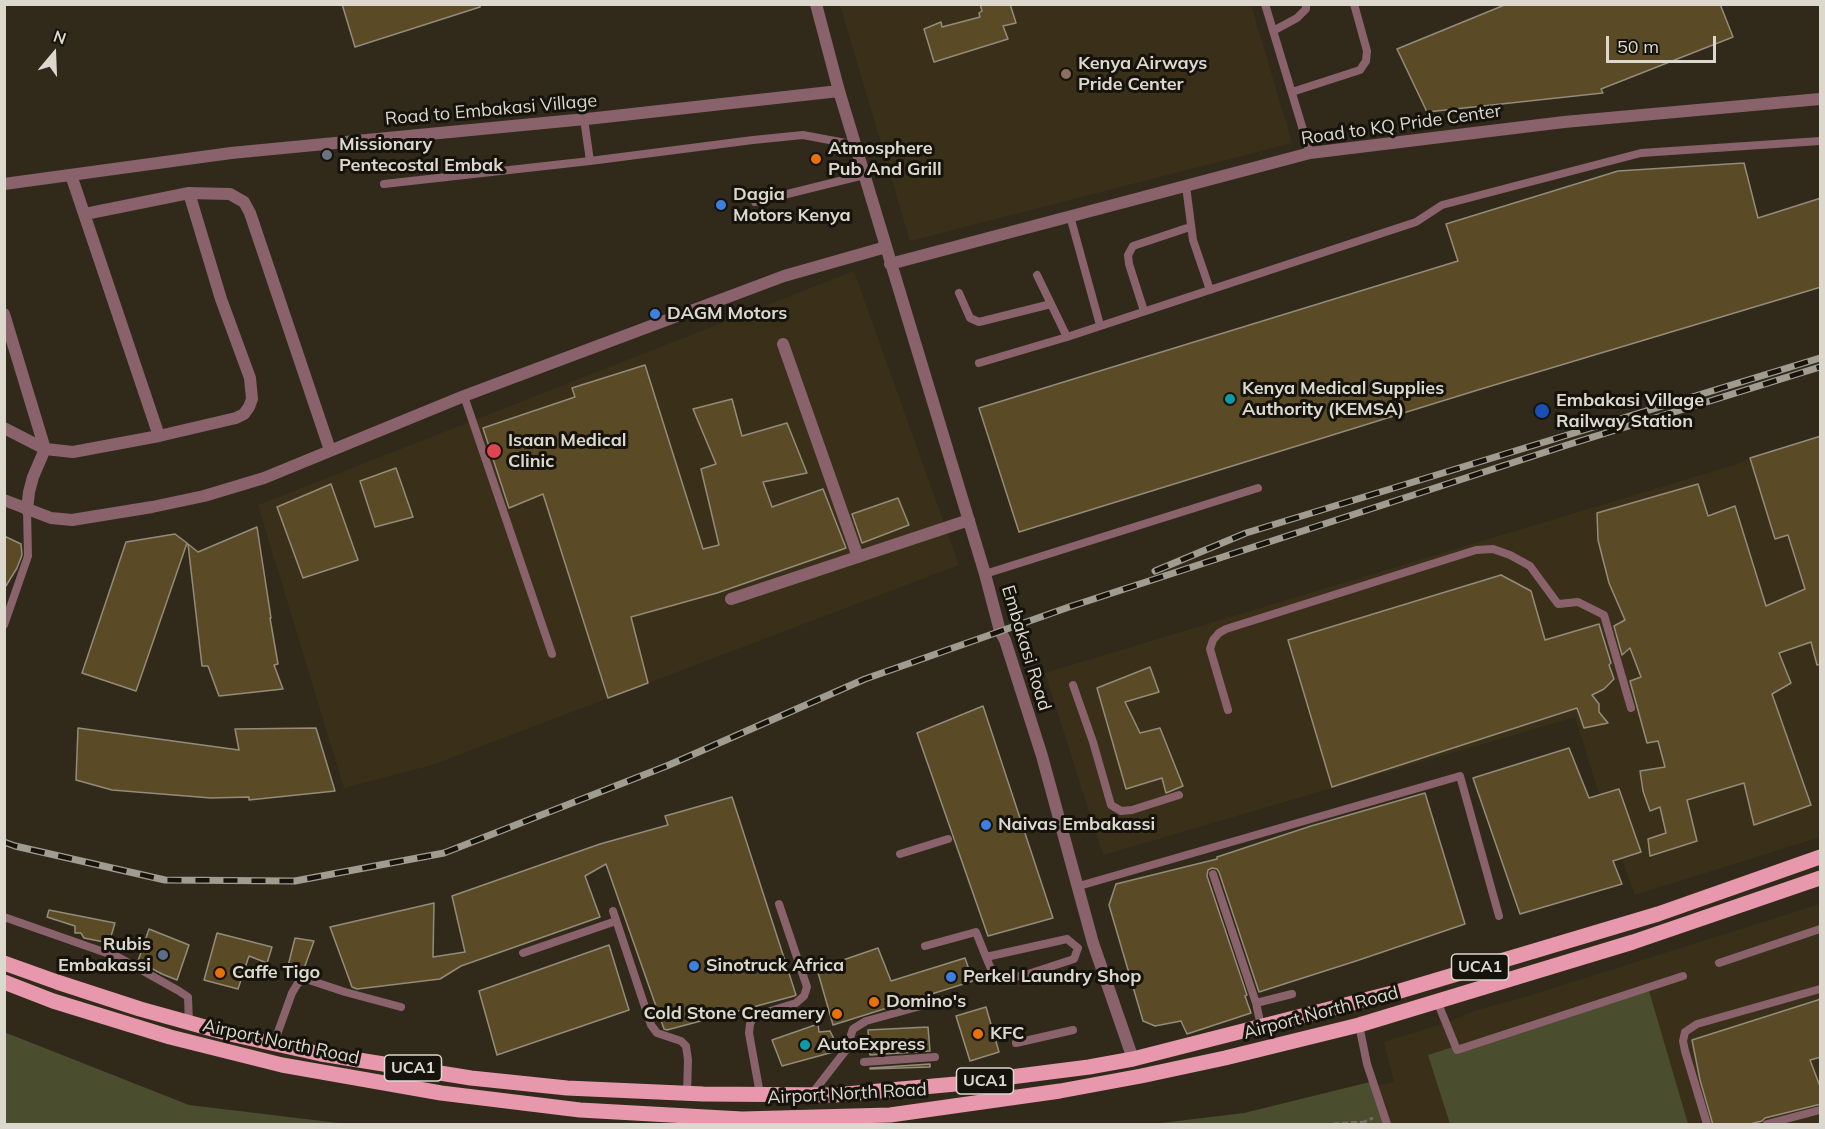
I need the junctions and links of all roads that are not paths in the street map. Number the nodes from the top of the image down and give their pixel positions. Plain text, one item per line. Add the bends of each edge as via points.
1 (816, 4) edge
2 (1265, 4) edge
3 (1306, 4) edge
4 (1354, 4) edge
5 (1273, 31) junction
6 (838, 91) junction
7 (1292, 92) junction
8 (1821, 99) edge
9 (584, 119) junction
10 (1821, 141) edge
11 (856, 145) junction
12 (1310, 153) junction
13 (590, 161) junction
14 (72, 175) junction
15 (864, 175) junction
16 (4, 184) edge
17 (384, 184) dead end
18 (1186, 186) junction
19 (189, 193) junction
20 (754, 202) dead end
21 (85, 214) junction
22 (1070, 216) junction
23 (1187, 228) dead end
24 (886, 247) junction
25 (890, 264) junction
26 (1037, 275) dead end
27 (1209, 290) junction
28 (959, 293) dead end
29 (1051, 304) junction
30 (1144, 311) junction
31 (4, 314) edge
32 (1100, 325) junction
33 (1066, 337) junction
34 (783, 344) dead end
35 (979, 363) dead end
36 (464, 396) junction
37 (4, 428) edge
38 (159, 436) junction
39 (45, 449) junction
40 (330, 450) junction
41 (1258, 488) dead end
42 (4, 500) edge
43 (27, 510) junction
44 (969, 520) junction
45 (858, 557) junction
46 (985, 574) junction
47 (731, 599) dead end
48 (4, 625) edge
49 (552, 654) dead end
50 (1073, 685) dead end
51 (1631, 708) dead end
52 (1228, 710) dead end
53 (1179, 795) dead end
54 (948, 839) dead end
55 (900, 854) dead end
56 (1821, 857) edge
57 (1213, 874) dead end
58 (1821, 878) edge
59 (1079, 886) junction
60 (779, 904) dead end
61 (613, 912) dead end
62 (1499, 916) dead end
63 (4, 917) edge
64 (616, 921) junction
65 (1821, 929) edge
66 (1093, 943) junction
67 (925, 946) dead end
68 (1078, 948) junction
69 (523, 953) dead end
70 (986, 957) junction
71 (4, 963) edge
72 (1719, 963) dead end
73 (1683, 976) dead end
74 (4, 982) edge
75 (1821, 989) edge
76 (1292, 994) dead end
77 (944, 1000) dead end
78 (1437, 1001) junction
79 (1256, 1003) junction
80 (401, 1007) dead end
81 (189, 1023) junction
82 (1359, 1025) junction
83 (1261, 1026) junction
84 (1073, 1030) dead end
85 (274, 1043) junction
86 (1016, 1043) dead end
87 (935, 1057) dead end
88 (1133, 1059) junction
89 (864, 1062) dead end
90 (687, 1094) junction
91 (760, 1094) junction
92 (811, 1095) junction
93 (1821, 1110) edge
94 (1387, 1125) edge
95 (1707, 1125) edge
96 (1767, 1125) edge

1 - 6 street, Embakasi Road
2 - 5 lane
3 - 5 lane via 1297,18
4 - 7 lane via 1367,51 1360,70
5 - 7 lane
6 - 9 street, Road to Embakasi Village
6 - 11 street, Embakasi Road
7 - 12 lane
8 - 12 street, Road to KQ Pride Center via 1563,122
9 - 13 lane
9 - 14 street, Road to Embakasi Village via 231,153
10 - 27 lane via 1641,153 1442,204 1416,222
11 - 13 lane via 803,135
11 - 15 street, Embakasi Road
12 - 18 street, Road to KQ Pride Center
13 - 17 lane
14 - 16 street, Road to Embakasi Village
14 - 21 street
15 - 20 lane
15 - 24 street, Embakasi Road
18 - 22 street, Road to KQ Pride Center
18 - 27 lane via 1193,240
19 - 21 street
19 - 38 street via 220,299 250,378 252,399 236,418
19 - 40 street via 230,194 247,207
21 - 38 street
22 - 25 street, Road to KQ Pride Center
22 - 32 lane
23 - 30 lane via 1133,246 1128,255
24 - 25 street, Embakasi Road
24 - 36 street via 784,276
25 - 44 street, Embakasi Road
26 - 29 lane
27 - 30 lane
28 - 29 lane via 970,318 979,322
29 - 33 lane
30 - 32 lane
31 - 39 street
32 - 33 lane
33 - 35 lane
34 - 45 street
36 - 40 street
36 - 49 lane
37 - 39 street
38 - 39 street via 73,452
39 - 43 street via 33,477
40 - 43 street via 264,478 162,505 72,520
41 - 46 lane
42 - 43 street
43 - 48 lane via 28,556
44 - 45 street
44 - 46 street, Embakasi Road
45 - 47 street
46 - 59 street, Embakasi Road
50 - 53 lane via 1111,805 1121,811 1132,810
51 - 52 lane via 1604,615 1578,603 1558,604 1530,566 1493,549 1476,550 1219,633 1210,649
54 - 55 lane
56 - 83 main road, Airport North Road / UCA1 via 1646,918 1400,991
57 - 79 lane
58 - 78 main road, Airport North Road / UCA1 via 1632,942
59 - 62 lane via 1460,776
59 - 66 street, Embakasi Road
60 - 91 lane via 807,987 796,1003 754,1016 750,1024
61 - 64 lane
63 - 81 lane via 118,957 179,991 188,997
64 - 69 lane
64 - 90 lane via 651,1025 657,1033 686,1046
65 - 72 lane
66 - 68 lane
66 - 88 street, Embakasi Road
67 - 70 lane via 976,932
68 - 70 lane via 1067,939
68 - 70 lane via 1074,959 996,981
71 - 81 main road, Airport North Road / UCA1
73 - 78 lane via 1457,1050
74 - 82 main road, Airport North Road / UCA1 via 170,1037 360,1080 580,1110 742,1119 890,1115 1060,1091 1226,1058
75 - 95 lane via 1697,1024 1685,1032 1685,1051
76 - 79 lane
77 - 92 lane via 866,1021 853,1029 846,1050
78 - 82 main road, Airport North Road / UCA1
79 - 83 lane
80 - 85 lane via 306,978 292,993
81 - 85 main road, Airport North Road / UCA1
82 - 94 lane
83 - 88 main road, Airport North Road / UCA1
84 - 86 lane
85 - 90 main road, Airport North Road / UCA1 via 471,1078 567,1089
87 - 89 lane
88 - 92 main road, Airport North Road / UCA1 via 956,1084
90 - 91 main road, Airport North Road / UCA1
91 - 92 main road, Airport North Road / UCA1
93 - 96 lane

